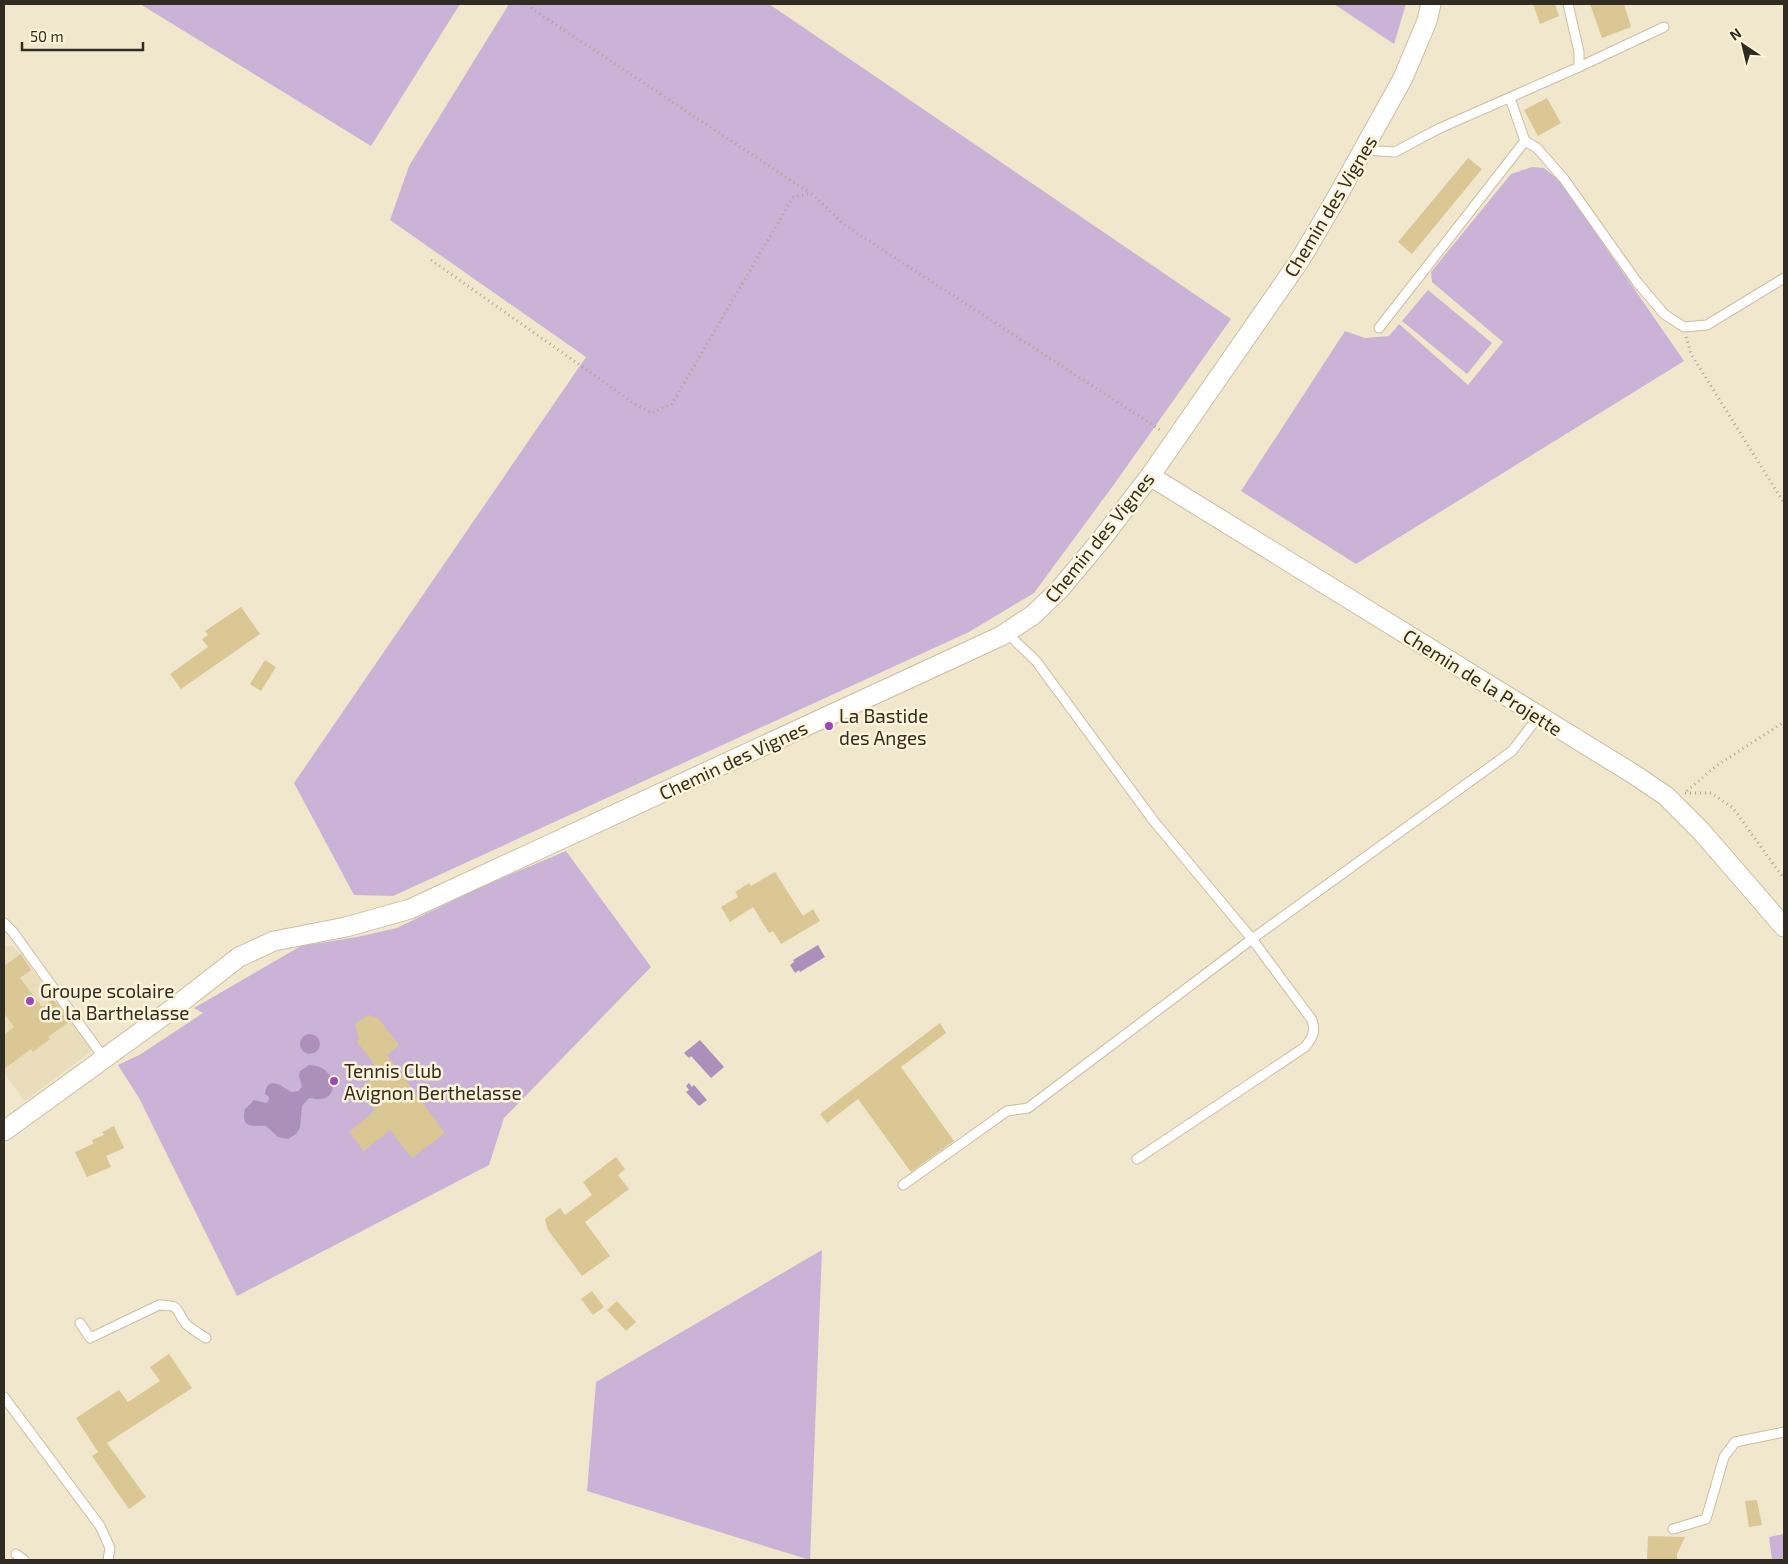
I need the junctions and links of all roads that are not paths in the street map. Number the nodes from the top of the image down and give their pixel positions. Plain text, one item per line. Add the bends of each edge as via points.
1 (1431, 4) edge
2 (1568, 4) edge
3 (1664, 27) dead end
4 (1579, 67) junction
5 (1510, 98) junction
6 (1525, 141) junction
7 (1363, 150) junction
8 (1784, 278) edge
9 (1379, 328) dead end
10 (1150, 476) junction
11 (1007, 632) junction
12 (1539, 716) junction
13 (4, 923) edge
14 (1784, 927) edge
15 (1252, 939) junction
16 (104, 1058) junction
17 (4, 1131) edge
18 (1137, 1159) dead end
19 (903, 1185) dead end
20 (80, 1323) dead end
21 (206, 1338) dead end
22 (4, 1397) edge
23 (1784, 1432) edge
24 (1673, 1529) dead end
25 (16, 1554) dead end
26 (24, 1560) edge
27 (108, 1560) edge

1 - 7 street, Chemin des Vignes via 1403,78
2 - 4 lane via 1579,52
3 - 4 lane
4 - 5 lane
5 - 6 lane
5 - 7 lane via 1438,129 1395,152
6 - 8 lane via 1537,148 1564,179 1658,308 1684,327 1707,325
6 - 9 lane
7 - 10 street, Chemin des Vignes via 1300,260
10 - 11 street, Chemin des Vignes via 1060,589 1034,615
10 - 12 street, Chemin de la Projette
11 - 15 lane via 1036,661 1153,820
11 - 16 street, Chemin des Vignes via 410,909 346,927 274,941 239,957
12 - 14 street, Chemin de la Projette via 1666,796 1680,798 1701,831
12 - 15 lane via 1512,751
13 - 16 lane
15 - 18 lane via 1312,1020 1314,1032 1310,1040
15 - 19 lane via 1028,1108 1007,1110
16 - 17 street, Chemin des Vignes
20 - 21 lane via 90,1338 159,1305 170,1305 178,1309 186,1324
22 - 27 lane via 100,1526 110,1548
23 - 24 lane via 1735,1442 1724,1458 1706,1519
25 - 26 lane

